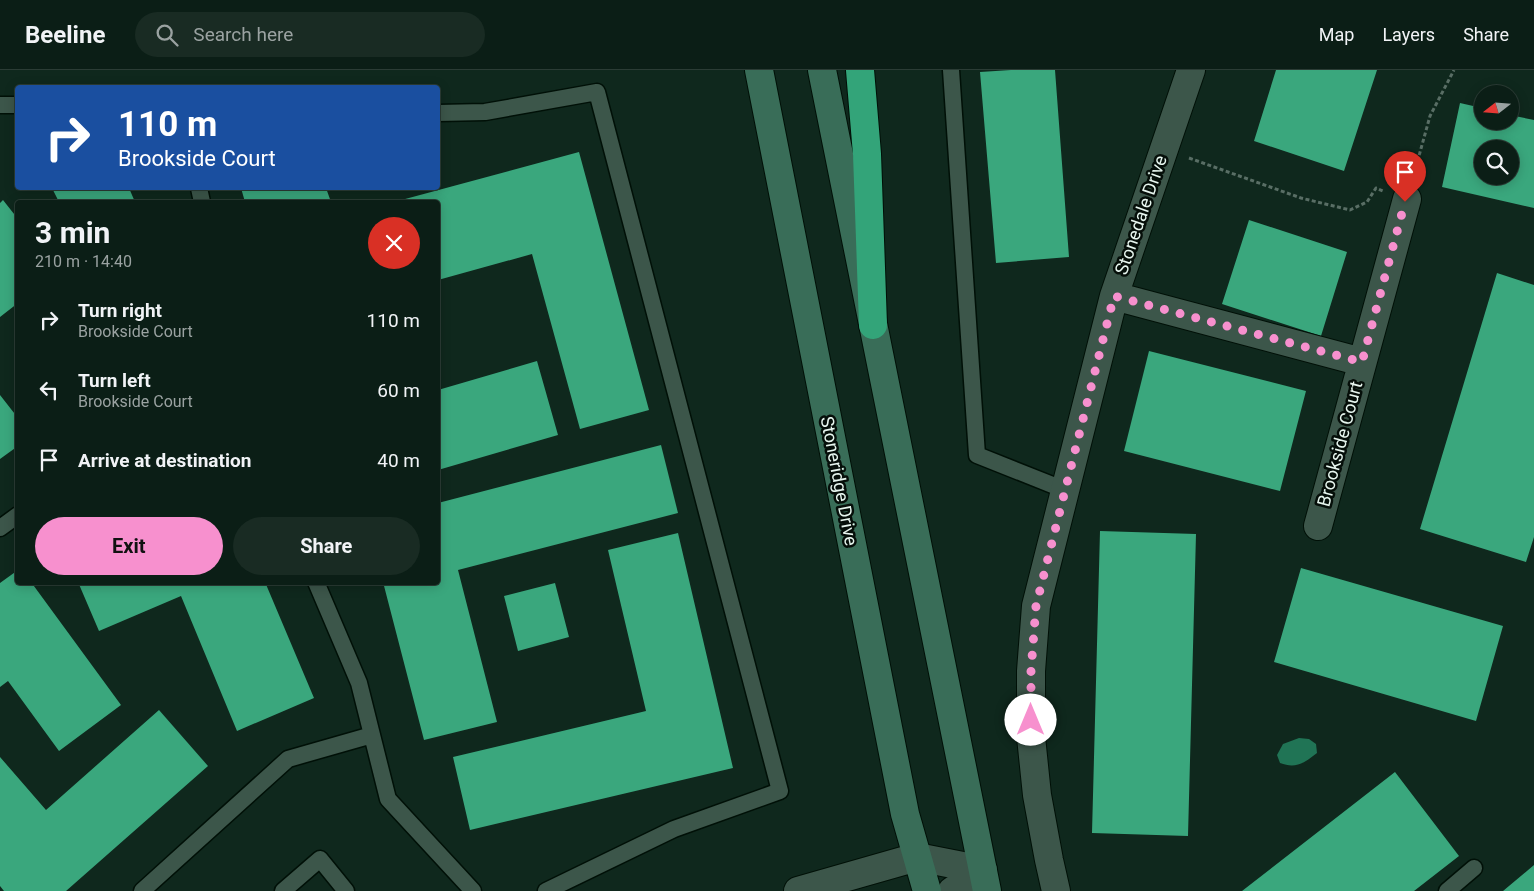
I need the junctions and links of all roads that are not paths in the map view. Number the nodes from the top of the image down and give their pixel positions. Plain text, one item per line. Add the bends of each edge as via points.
1 (759, 70) edge
2 (822, 70) edge
3 (860, 70) edge
4 (951, 70) edge
5 (1191, 70) edge
6 (0, 104) edge
7 (15, 105) edge
8 (440, 113) edge
9 (1407, 199) road end
10 (1114, 296) junction
11 (873, 326) junction
12 (1362, 362) junction
13 (1065, 490) junction
14 (15, 516) edge
15 (1318, 526) dead end
16 (0, 528) edge
17 (317, 585) edge
18 (372, 735) junction
19 (917, 857) junction
20 (1474, 868) dead end
21 (985, 881) edge
22 (142, 891) edge
23 (283, 891) edge
24 (346, 891) edge
25 (473, 891) edge
26 (546, 891) edge
27 (798, 891) edge
28 (927, 891) edge
29 (952, 891) edge
30 (1056, 891) edge
31 (1447, 891) edge

1 - 19 main road, Stoneridge Drive via 901,794
2 - 11 main road
3 - 11 highway via 867,154
4 - 13 lane via 977,455
5 - 10 street, Stonedale Drive
6 - 7 lane
8 - 26 lane via 485,112 597,92 780,791 674,829
9 - 12 street, Brookside Court
10 - 12 street, Brookside Court
10 - 13 street, Stonedale Drive
11 - 21 main road
12 - 15 street, Brookside Court
13 - 30 street, Stonedale Drive via 1036,606 1031,671 1031,737 1037,795
14 - 16 lane
17 - 18 lane via 359,683
18 - 22 lane via 288,760
18 - 25 lane via 388,799
19 - 21 street
19 - 27 street
19 - 28 main road, Stoneridge Drive
20 - 31 lane
21 - 29 street
23 - 24 lane via 320,859

